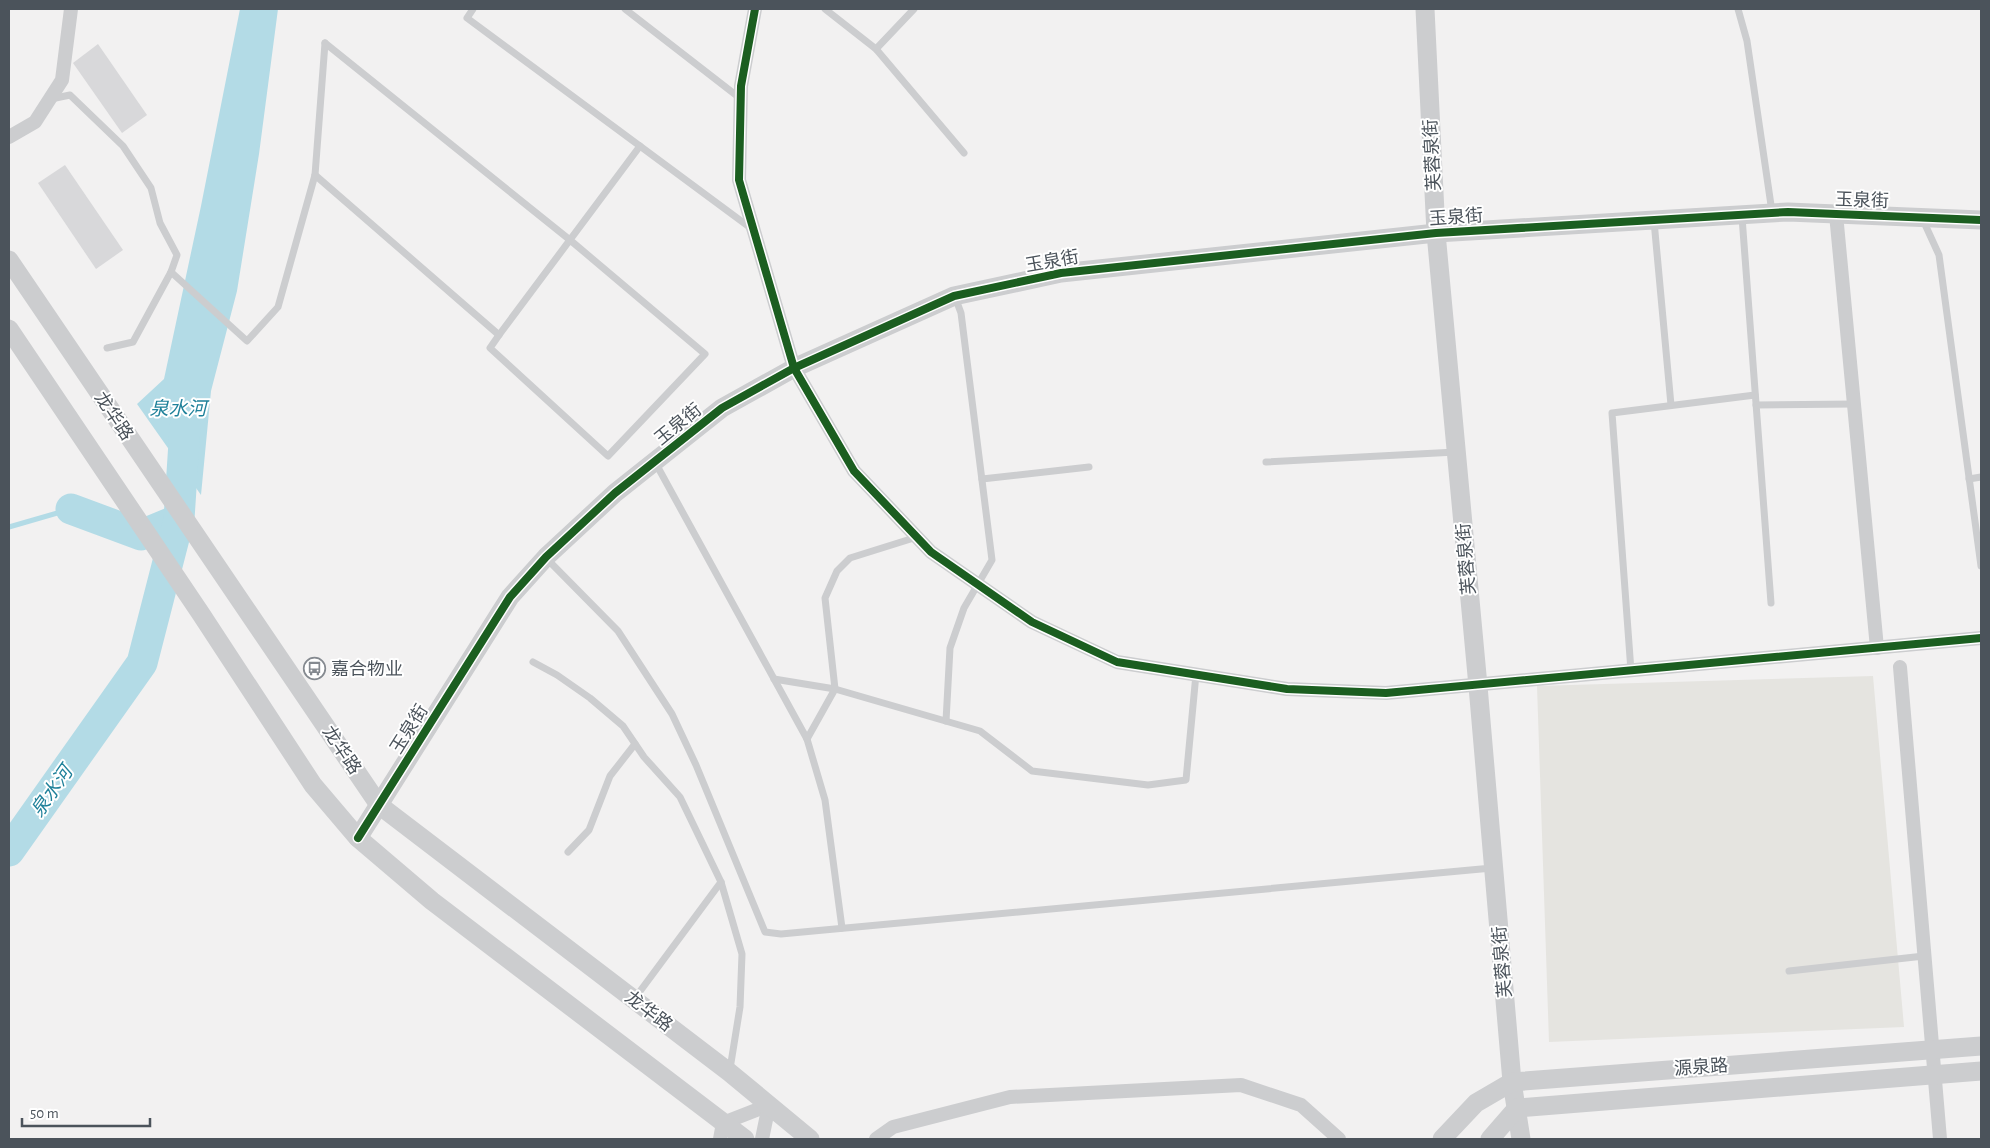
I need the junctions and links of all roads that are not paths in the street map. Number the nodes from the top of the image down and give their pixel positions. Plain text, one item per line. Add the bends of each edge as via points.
1 (71, 9) edge
2 (473, 9) edge
3 (624, 9) edge
4 (755, 9) edge
5 (825, 9) edge
6 (914, 9) edge
7 (1425, 9) edge
8 (1738, 9) edge
9 (876, 49) junction
10 (50, 99) junction
11 (741, 99) junction
12 (9, 137) edge
13 (640, 146) junction
14 (964, 153) dead end
15 (315, 175) junction
16 (1772, 212) junction
17 (1742, 214) junction
18 (1836, 214) junction
19 (1921, 217) junction
20 (1654, 219) junction
21 (1981, 220) edge
22 (752, 229) junction
23 (1436, 233) junction
24 (570, 240) junction
25 (9, 260) edge
26 (171, 272) junction
27 (954, 296) junction
28 (9, 329) edge
29 (499, 335) junction
30 (107, 348) dead end
31 (794, 368) junction
32 (1755, 395) junction
33 (1854, 404) junction
34 (1671, 405) junction
35 (1756, 405) junction
36 (1456, 452) junction
37 (655, 462) junction
38 (1266, 462) dead end
39 (1089, 467) dead end
40 (1981, 477) edge
41 (982, 479) junction
42 (1969, 479) junction
43 (917, 537) junction
44 (546, 557) junction
45 (1981, 566) edge
46 (978, 584) junction
47 (1771, 603) dead end
48 (1981, 638) edge
49 (1877, 648) junction
50 (533, 662) dead end
51 (1900, 667) dead end
52 (1632, 671) junction
53 (1196, 674) junction
54 (774, 679) junction
55 (1478, 686) junction
56 (835, 689) junction
57 (946, 721) junction
58 (807, 739) junction
59 (635, 744) junction
60 (379, 805) junction
61 (358, 838) junction
62 (568, 852) dead end
63 (1494, 868) junction
64 (722, 882) junction
65 (842, 928) junction
66 (1924, 956) junction
67 (1789, 971) dead end
68 (634, 999) junction
69 (1981, 1046) edge
70 (1932, 1049) junction
71 (1981, 1071) edge
72 (729, 1072) junction
73 (1934, 1075) junction
74 (1512, 1082) junction
75 (769, 1105) junction
76 (1517, 1108) junction
77 (722, 1131) edge
78 (745, 1139) edge
79 (762, 1139) edge
80 (810, 1139) edge
81 (876, 1139) edge
82 (1340, 1139) edge
83 (1442, 1139) edge
84 (1490, 1139) edge
85 (1521, 1139) edge
86 (1940, 1139) edge

1 - 10 street via 62,80
2 - 13 lane via 467,18
3 - 11 lane
4 - 11 street
5 - 9 lane
6 - 9 lane
7 - 23 street, 芙蓉泉街
8 - 16 lane via 1747,41
9 - 14 lane
10 - 12 street via 35,122
10 - 26 lane via 70,95 123,146 151,188 160,223 177,255
11 - 22 street via 739,180
13 - 22 lane
13 - 24 lane
15 - 24 lane via 325,44
15 - 26 lane via 278,307 248,341
15 - 29 lane
16 - 17 street, 玉泉街
16 - 18 street, 玉泉街
17 - 20 street, 玉泉街
17 - 32 lane
18 - 19 street, 玉泉街
18 - 33 street
19 - 21 street, 玉泉街
19 - 42 lane via 1939,255
20 - 23 street, 玉泉街
20 - 34 lane
22 - 31 street
23 - 27 street, 玉泉街 via 1061,273
23 - 36 street, 芙蓉泉街
24 - 29 lane
24 - 29 lane via 705,354 608,456 490,348
25 - 60 street, 龙华路
26 - 30 lane via 133,342
27 - 31 street, 玉泉街
27 - 41 lane via 961,313
28 - 61 street via 313,785
31 - 37 street, 玉泉街 via 722,408
31 - 43 street via 854,471
32 - 34 lane
32 - 35 lane
33 - 35 lane
33 - 49 street
34 - 52 lane via 1612,413
35 - 47 lane
36 - 38 lane
36 - 55 street, 芙蓉泉街
37 - 44 street, 玉泉街 via 615,493
37 - 54 lane
39 - 41 lane
40 - 42 lane
41 - 46 lane via 992,560
42 - 45 lane
43 - 46 street via 931,552
43 - 56 lane via 850,558 837,571 825,598
44 - 60 street, 玉泉街 via 510,597
44 - 65 lane via 618,631 672,714 765,932 781,934
46 - 53 street via 1032,622 1117,662
46 - 57 lane via 964,608 950,648
48 - 49 street
49 - 52 street
50 - 59 lane via 590,698 623,726
51 - 66 street
52 - 55 street
53 - 55 street via 1287,689 1386,692
53 - 57 lane via 1186,780 1148,785 1032,771 980,731
54 - 56 lane
54 - 58 lane
55 - 63 street, 芙蓉泉街
56 - 57 lane
56 - 58 lane
58 - 65 lane via 825,800
59 - 62 lane via 610,776 589,830
59 - 64 lane via 680,797
60 - 61 street, 玉泉街
60 - 68 street, 龙华路
61 - 77 street via 432,901 608,1033
63 - 65 lane
63 - 74 street, 芙蓉泉街
64 - 68 lane
64 - 72 lane via 742,954 740,1006
66 - 67 lane
66 - 70 street
68 - 72 street, 龙华路
69 - 70 street, 源泉路
70 - 73 street
70 - 74 street, 源泉路
71 - 73 street, 源泉路
72 - 75 street, 龙华路
73 - 76 street, 源泉路
73 - 86 street
74 - 76 street, 芙蓉泉街
74 - 83 street, 源泉路 via 1476,1103
75 - 77 street
75 - 79 street
75 - 80 street
76 - 84 street
76 - 85 street, 芙蓉泉街
77 - 78 street
81 - 82 street via 893,1127 1010,1097 1241,1085 1301,1105

